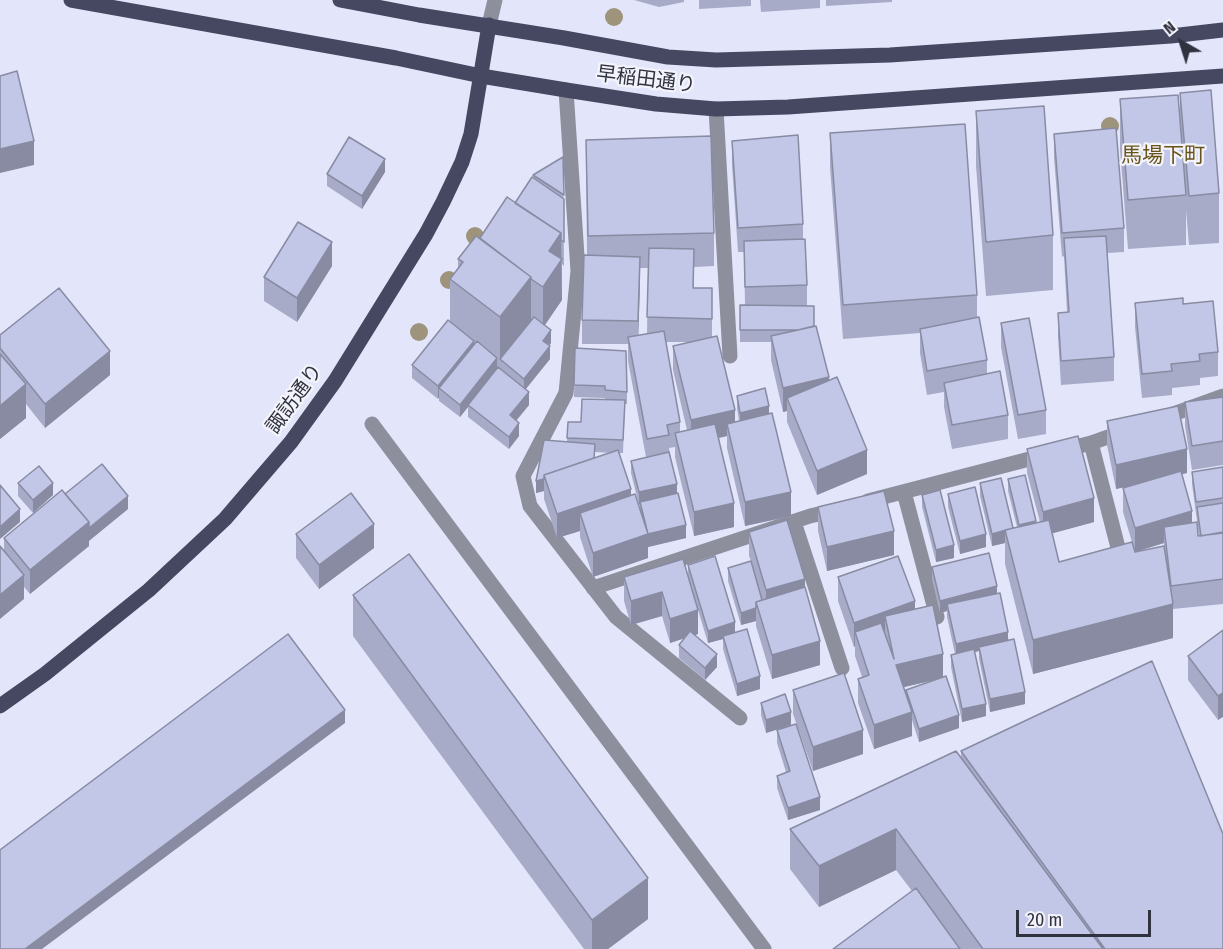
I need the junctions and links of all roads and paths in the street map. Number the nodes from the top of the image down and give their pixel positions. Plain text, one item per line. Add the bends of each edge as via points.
1 (71, 0) edge
2 (340, 0) edge
3 (495, 0) edge
4 (489, 25) junction
5 (1223, 30) edge
6 (482, 75) junction
7 (1223, 76) edge
8 (566, 90) junction
9 (716, 109) junction
10 (730, 356) dead end
11 (1223, 396) edge
12 (372, 424) dead end
13 (1091, 443) junction
14 (904, 492) junction
15 (795, 522) junction
16 (1122, 562) edge
17 (593, 588) junction
18 (937, 617) edge
19 (842, 668) dead end
20 (0, 706) edge
21 (740, 718) dead end
22 (764, 949) edge

1 - 6 main road, 早稲田通り
2 - 4 main road, 早稲田通り
3 - 4 street
4 - 5 main road, 早稲田通り via 668,57 716,60 890,55
4 - 6 main road, 諏訪通り
6 - 8 main road, 早稲田通り
6 - 20 main road, 諏訪通り via 471,134 443,202 335,381 291,442 225,519 149,590
7 - 9 main road, 早稲田通り
8 - 9 main road, 早稲田通り
8 - 17 street via 578,271 566,393 523,476 530,506
9 - 10 street
11 - 13 street
12 - 22 street
13 - 14 street
13 - 16 street
14 - 15 street
14 - 18 street
15 - 17 street
15 - 19 street
17 - 21 street via 616,617

